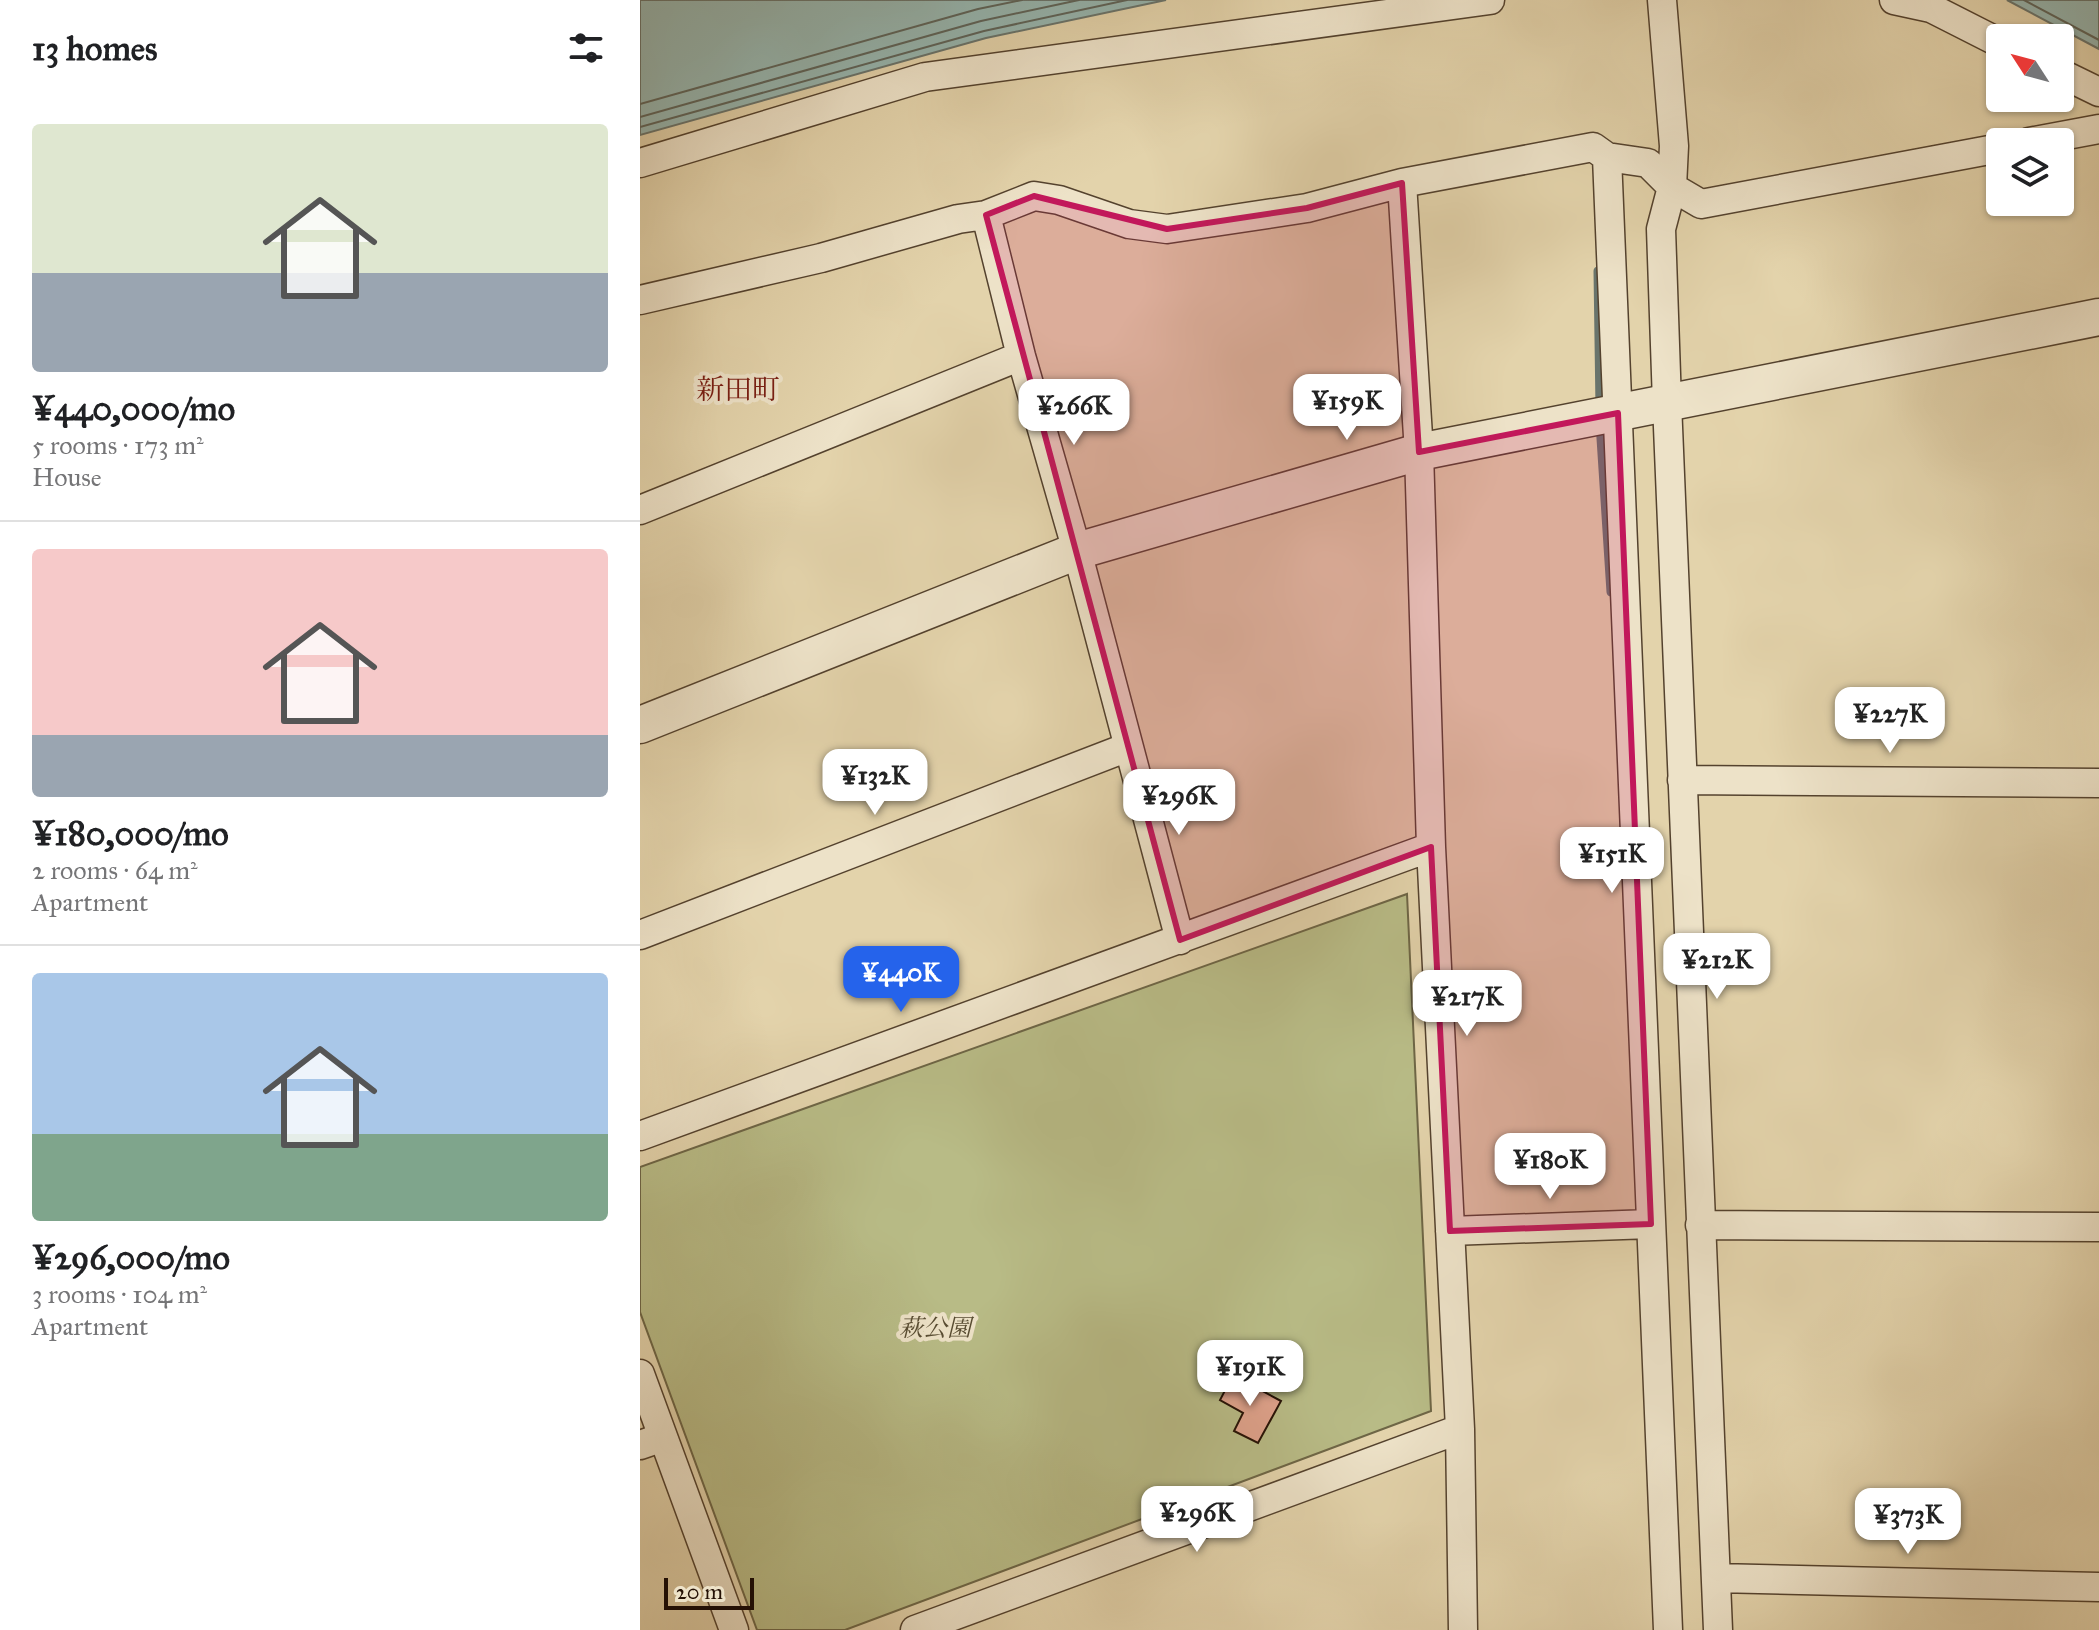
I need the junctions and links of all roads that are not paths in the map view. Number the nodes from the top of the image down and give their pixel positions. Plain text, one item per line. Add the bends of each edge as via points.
1 (1490, 0) edge
2 (1662, 0) edge
3 (1894, 0) edge
4 (1986, 36) edge
5 (2074, 80) edge
6 (2099, 92) edge
7 (2099, 129) edge
8 (2074, 134) edge
9 (1986, 151) edge
10 (1607, 157) junction
11 (640, 163) edge
12 (1402, 183) junction
13 (1672, 187) junction
14 (986, 215) junction
15 (640, 300) edge
16 (2099, 317) edge
17 (1021, 356) junction
18 (1667, 403) junction
19 (1618, 413) junction
20 (1419, 452) junction
21 (640, 510) edge
22 (1077, 551) junction
23 (640, 725) edge
24 (1128, 747) junction
25 (1682, 780) junction
26 (2099, 783) edge
27 (1431, 847) junction
28 (640, 935) edge
29 (1180, 940) junction
30 (640, 1136) edge
31 (1651, 1224) junction
32 (1700, 1225) junction
33 (2099, 1227) edge
34 (1450, 1231) junction
35 (640, 1374) edge
36 (1460, 1429) junction
37 (652, 1441) edge
38 (1716, 1578) junction
39 (2099, 1587) edge
40 (734, 1630) edge
41 (915, 1630) edge
42 (1463, 1630) edge
43 (1668, 1630) edge
44 (1718, 1630) edge

1 - 11 street via 925,77
2 - 13 street via 1674,146
3 - 4 street via 1931,8
5 - 6 street
7 - 8 street
9 - 13 street via 1701,204
10 - 12 street via 1593,147
10 - 13 street via 1648,163
10 - 19 street
12 - 14 street via 1307,208 1167,229 1129,224 1034,196
12 - 20 street
13 - 18 street via 1661,229
14 - 15 street
14 - 17 street
16 - 18 street
17 - 21 street
17 - 22 street
18 - 19 street
18 - 25 street
19 - 20 street
19 - 31 street
20 - 22 street
20 - 27 street
22 - 23 street
22 - 24 street
24 - 28 street
24 - 29 street
25 - 26 street
25 - 32 street
27 - 29 street
27 - 34 street
29 - 30 street
31 - 34 street
31 - 43 street
32 - 33 street
32 - 38 street
34 - 36 street
35 - 37 street
36 - 41 street
36 - 42 street
37 - 40 street
38 - 39 street
38 - 44 street

